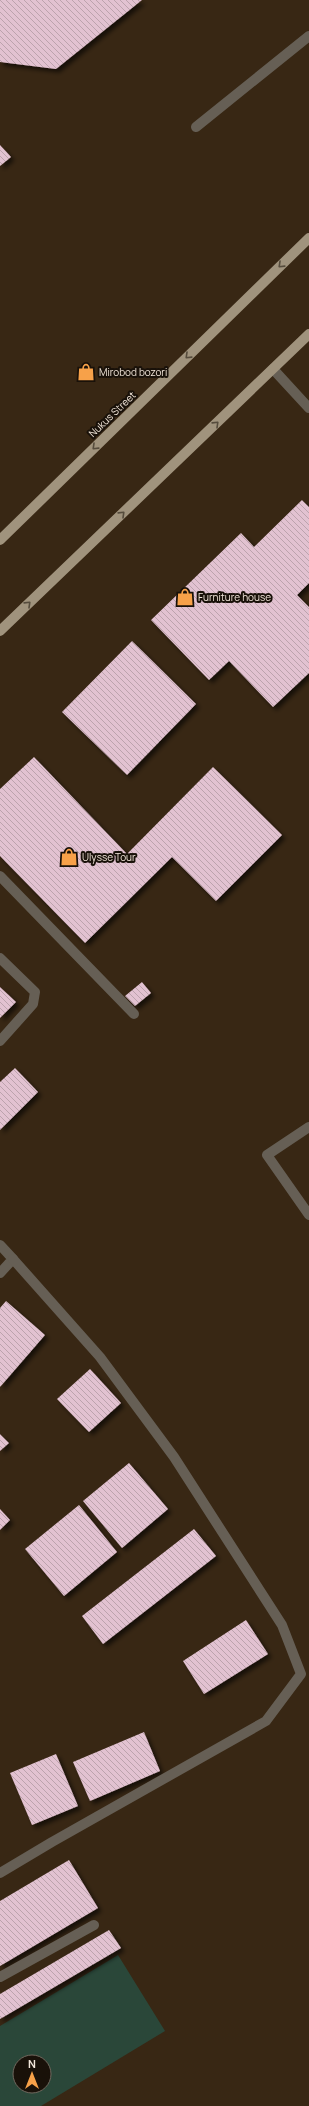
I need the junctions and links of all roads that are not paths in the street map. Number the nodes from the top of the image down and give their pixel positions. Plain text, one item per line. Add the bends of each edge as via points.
1 (309, 36) edge
2 (196, 127) dead end
3 (309, 238) edge
4 (309, 334) edge
5 (273, 369) junction
6 (309, 408) edge
7 (0, 540) edge
8 (0, 631) edge
9 (0, 876) edge
10 (0, 958) edge
11 (134, 1014) dead end
12 (0, 1041) edge
13 (309, 1127) edge
14 (309, 1215) edge
15 (0, 1245) edge
16 (13, 1259) junction
17 (0, 1273) edge
18 (0, 1873) edge
19 (94, 1925) dead end
20 (0, 1978) edge

1 - 2 lane
3 -> 7 main road, Nukus Street
4 - 5 main road
5 - 6 lane
8 -> 5 main road
9 - 11 lane
10 - 12 lane via 35,992 33,1004
13 - 14 lane via 267,1155
15 - 16 lane
16 - 17 lane
16 - 18 lane via 100,1357 174,1457 282,1625 301,1674 266,1722
19 - 20 lane

